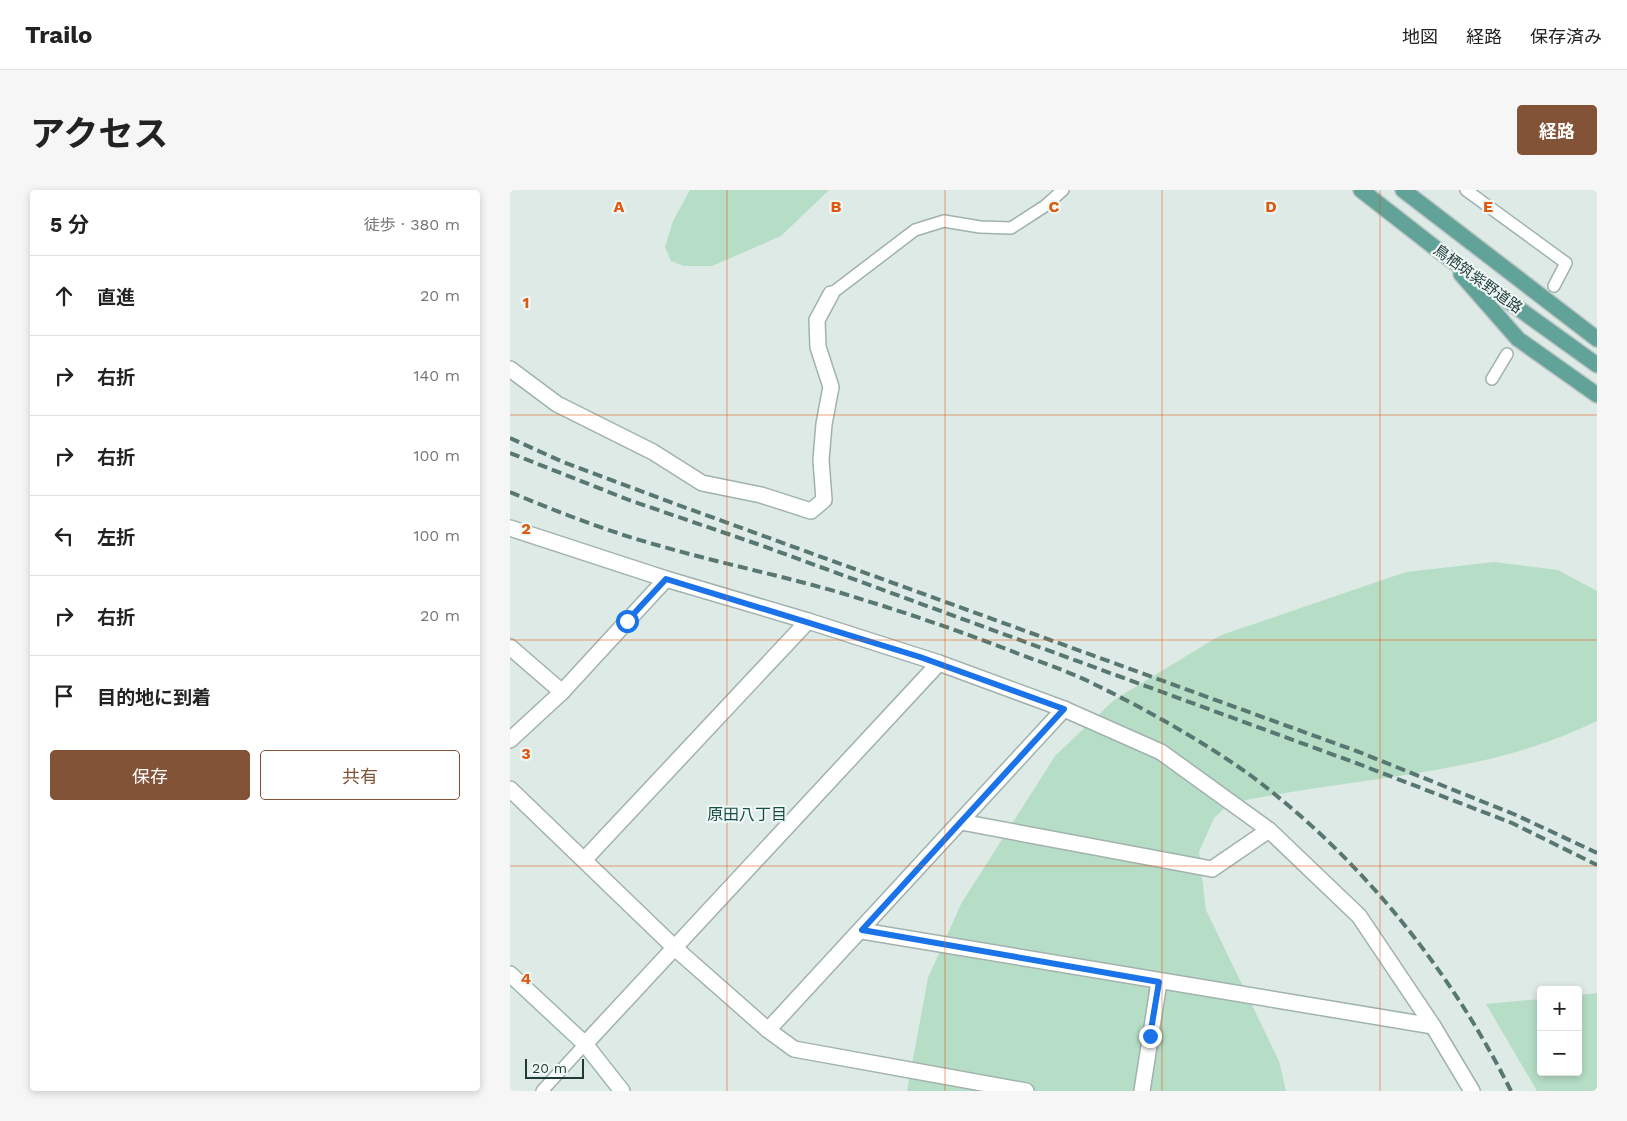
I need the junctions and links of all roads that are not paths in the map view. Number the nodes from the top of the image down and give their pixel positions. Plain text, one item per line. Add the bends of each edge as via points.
1 (1063, 190) edge
2 (1361, 190) edge
3 (1403, 190) edge
4 (1466, 190) edge
5 (1443, 254) junction
6 (1554, 286) dead end
7 (831, 294) joint
8 (1597, 339) edge
9 (1507, 354) dead end
10 (1597, 365) edge
11 (510, 369) edge
12 (1492, 379) dead end
13 (1597, 395) edge
14 (510, 528) edge
15 (666, 579) junction
16 (808, 621) junction
17 (510, 647) edge
18 (939, 663) junction
19 (562, 692) junction
20 (1064, 709) junction
21 (510, 740) edge
22 (510, 789) edge
23 (961, 822) junction
24 (1269, 830) junction
25 (584, 860) junction
26 (862, 930) junction
27 (676, 949) junction
28 (510, 974) edge
29 (1159, 982) junction
30 (1434, 1026) junction
31 (768, 1030) junction
32 (585, 1044) junction
33 (542, 1091) edge
34 (622, 1091) edge
35 (1026, 1091) edge
36 (1142, 1091) edge
37 (1472, 1091) edge

1 - 7 lane via 1046,206 1011,228 944,221 915,230
2 - 5 main road, 鳥栖筑紫野道路
3 - 8 main road, 鳥栖筑紫野道路
4 - 6 lane via 1566,263
5 - 10 main road, 鳥栖筑紫野道路
5 - 13 main road via 1518,339
7 - 11 street via 817,320 818,346 831,387 820,460 824,500 810,511 761,495 702,483 653,452 557,404
9 - 12 lane
14 - 15 street
15 - 16 street
15 - 19 street
16 - 18 street
16 - 25 street
17 - 19 street
18 - 20 street
18 - 27 street
19 - 21 street
20 - 23 street
20 - 24 street via 1161,752
22 - 25 street
23 - 24 street via 1212,869
23 - 26 street
24 - 30 street via 1359,916
25 - 27 street
26 - 29 street
26 - 31 street
27 - 31 street
27 - 32 street
28 - 32 street
29 - 30 street
29 - 36 street
30 - 37 street
31 - 35 street via 794,1049
32 - 33 lane
32 - 34 street

